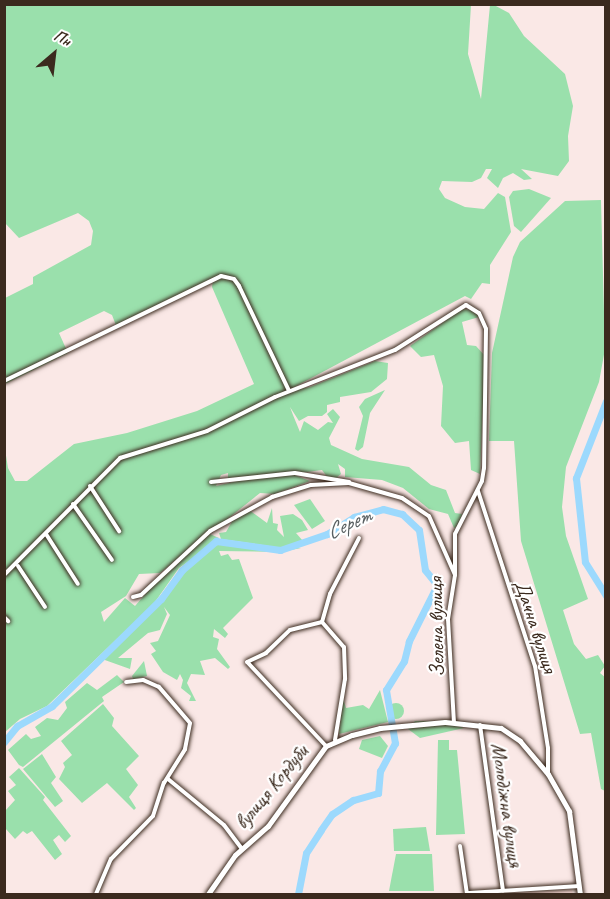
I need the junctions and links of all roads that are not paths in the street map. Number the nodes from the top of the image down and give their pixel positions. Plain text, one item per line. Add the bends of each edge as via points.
1 (4, 381) edge
2 (289, 391) junction
3 (211, 482) dead end
4 (355, 484) junction
5 (90, 486) junction
6 (478, 491) junction
7 (74, 504) junction
8 (119, 531) dead end
9 (46, 534) junction
10 (359, 538) dead end
11 (112, 560) dead end
12 (18, 565) junction
13 (4, 575) edge
14 (455, 575) junction
15 (78, 584) dead end
16 (133, 597) dead end
17 (45, 607) dead end
18 (322, 622) junction
19 (126, 682) dead end
20 (454, 722) junction
21 (480, 724) junction
22 (335, 740) junction
23 (326, 747) junction
24 (548, 774) junction
25 (168, 779) junction
26 (460, 846) dead end
27 (242, 849) junction
28 (578, 886) junction
29 (503, 890) junction
30 (96, 894) edge
31 (208, 894) edge
32 (467, 894) edge
33 (579, 894) edge

1 - 2 street via 221,276 234,279
2 - 5 street via 207,431 123,456
2 - 6 street via 407,344 460,306 473,308 484,320 487,338 484,468
3 - 4 street via 295,474
4 - 14 street, Зелена вулиця via 402,498 425,512
4 - 16 street, Зелена вулиця via 303,486 250,507 210,531 141,595
5 - 7 street
5 - 8 street
6 - 14 street via 455,534
6 - 24 street, Дачна вулиця via 535,666 548,748
7 - 9 street
7 - 11 street
9 - 12 street
9 - 15 street
10 - 18 street via 332,588
12 - 13 street
12 - 17 street
14 - 20 street, Зелена вулиця via 448,619
18 - 22 street via 337,636 346,653
18 - 23 street via 290,630 266,653 248,660
19 - 25 street via 143,680 159,687 190,723 185,749
20 - 21 street, вулиця Кордуби
20 - 22 street, вулиця Кордуби via 406,724
21 - 24 street, вулиця Кордуби via 510,733
21 - 29 street, Молодіжна вулиця
22 - 23 street, вулиця Кордуби
23 - 27 street, вулиця Кордуби via 268,826
24 - 28 street, вулиця Кордуби via 571,817
25 - 27 street via 224,825
25 - 30 street via 153,816 111,859
26 - 32 street
27 - 31 street, вулиця Кордуби
28 - 29 street
28 - 33 street, вулиця Кордуби
29 - 32 street

